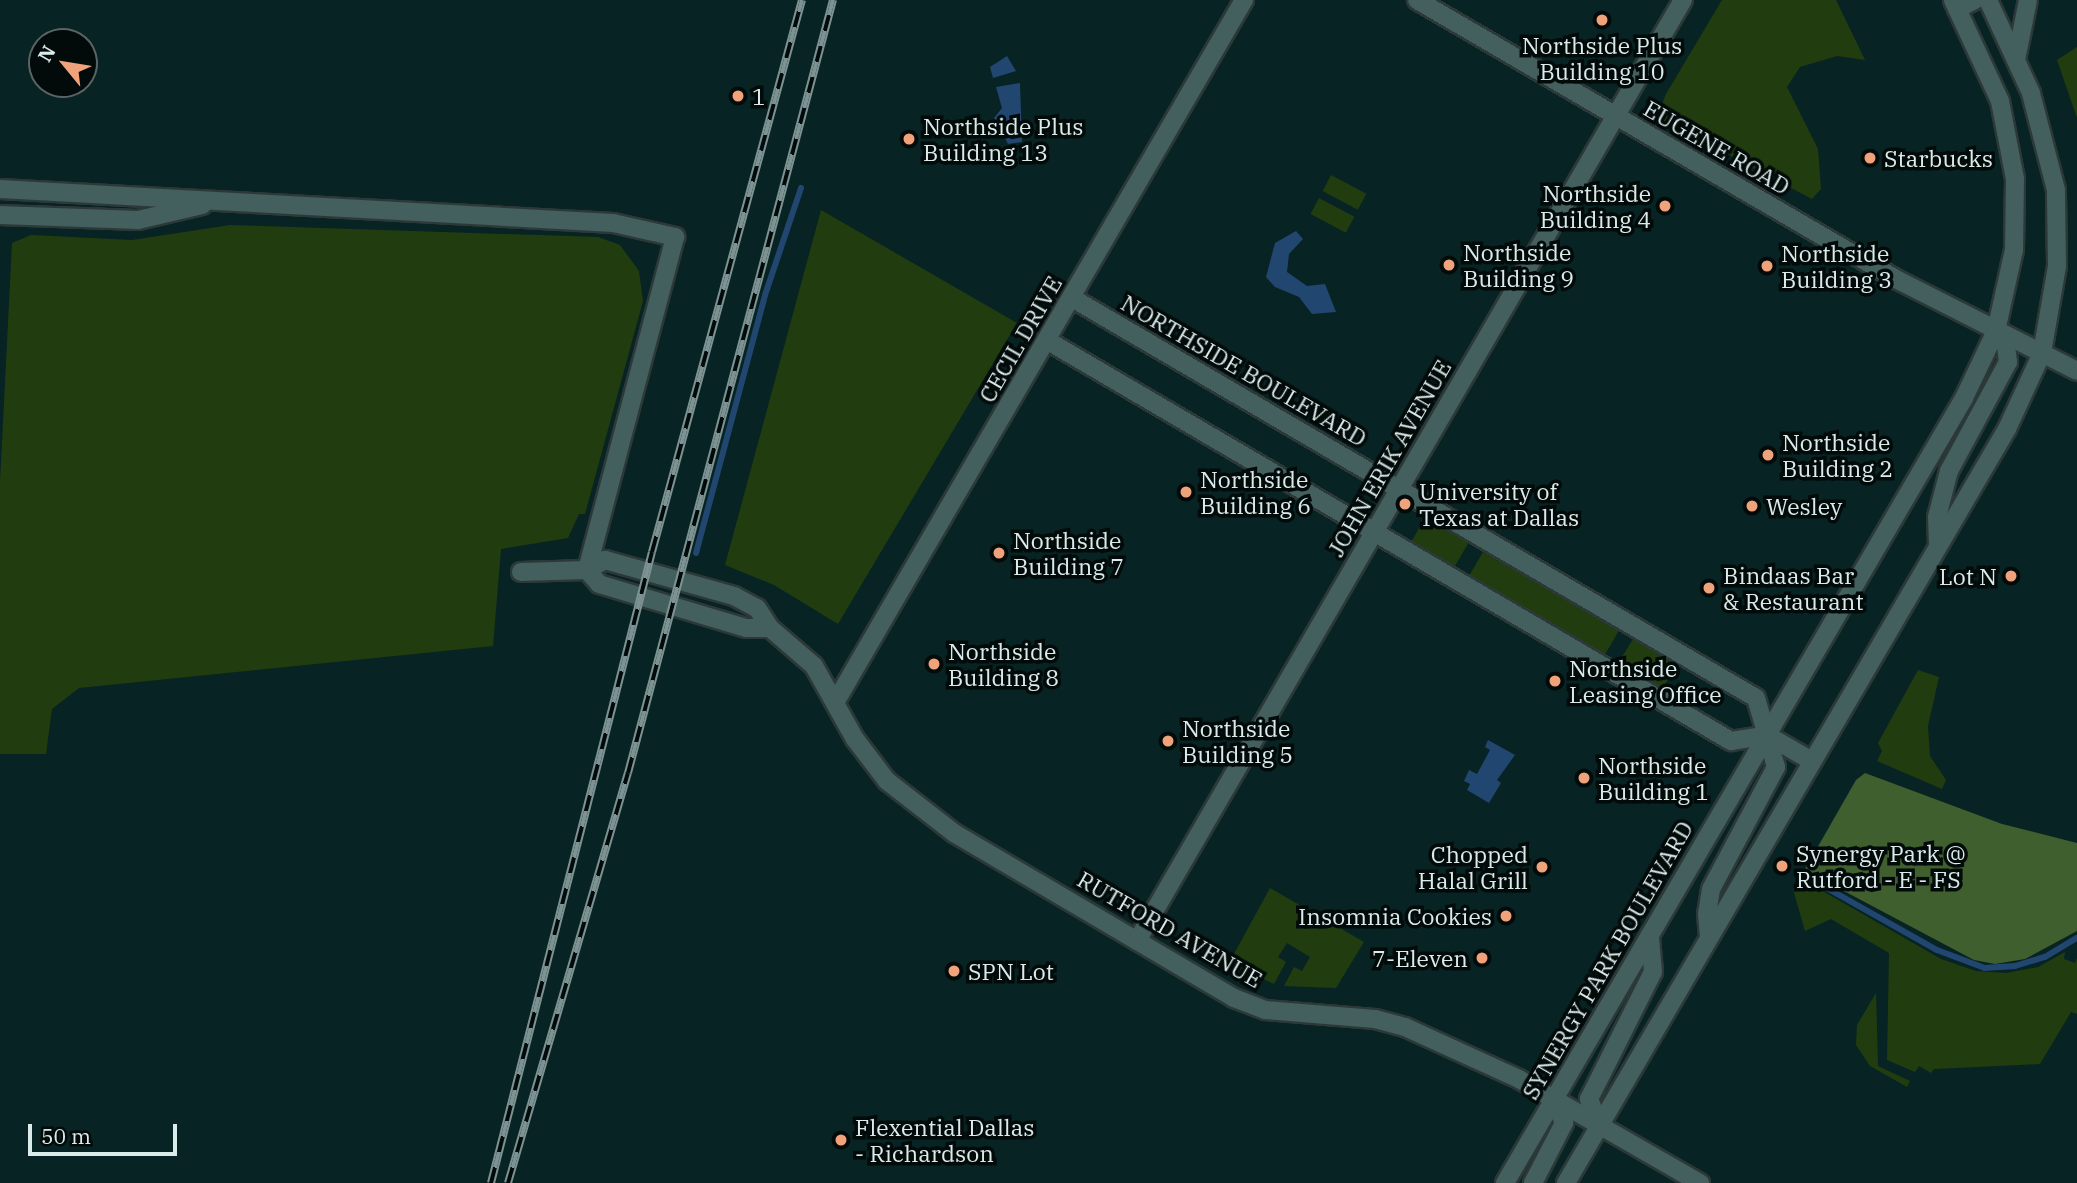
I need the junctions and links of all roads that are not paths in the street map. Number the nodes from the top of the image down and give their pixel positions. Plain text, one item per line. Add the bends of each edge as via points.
1 (1244, 0) edge
2 (1417, 0) edge
3 (1683, 0) edge
4 (1975, 0) edge
5 (1988, 0) edge
6 (2028, 0) edge
7 (1955, 4) edge
8 (2016, 61) junction
9 (1617, 117) junction
10 (0, 189) edge
11 (212, 202) junction
12 (0, 215) edge
13 (1072, 298) junction
14 (1996, 331) junction
15 (1048, 341) junction
16 (2042, 353) junction
17 (2077, 371) edge
18 (1399, 488) junction
19 (1374, 530) junction
20 (1938, 545) junction
21 (587, 570) junction
22 (521, 572) dead end
23 (770, 628) junction
24 (836, 701) junction
25 (1767, 736) junction
26 (1810, 760) junction
27 (1650, 935) junction
28 (1709, 935) junction
29 (1136, 940) junction
30 (1554, 1099) junction
31 (1600, 1124) junction
32 (1504, 1183) edge
33 (1533, 1183) edge
34 (1566, 1183) edge
35 (1700, 1183) edge

1 - 13 street, CECIL DRIVE
2 - 9 street, EUGENE ROAD
3 - 9 street, JOHN ERIK AVENUE
4 - 7 street
5 - 8 street
6 - 8 street
7 - 14 street, SYNERGY PARK BOULEVARD via 2000,102 2015,178 2014,250
8 - 16 street via 2046,140 2056,190 2057,266
9 - 14 street, EUGENE ROAD via 1896,279
9 - 18 street, JOHN ERIK AVENUE
10 - 11 street
11 - 12 street via 138,220
11 - 21 street via 613,223 675,237
13 - 15 street, CECIL DRIVE
13 - 18 street, NORTHSIDE BOULEVARD
14 - 16 street, EUGENE ROAD
14 - 20 street via 2006,345 2008,362 1949,471 1937,517
14 - 25 street, SYNERGY PARK BOULEVARD via 1964,398
15 - 19 street
15 - 24 street, CECIL DRIVE
16 - 17 street, EUGENE ROAD
16 - 20 street via 2007,429
18 - 19 street, JOHN ERIK AVENUE
18 - 25 street, NORTHSIDE BOULEVARD via 1756,698
19 - 25 street via 1731,741
19 - 29 street, JOHN ERIK AVENUE
20 - 26 street
21 - 22 street, RUTFORD AVENUE
21 - 23 street via 599,584 746,628
21 - 23 street, RUTFORD AVENUE via 605,560 734,597 757,608
23 - 24 street, RUTFORD AVENUE via 814,666
24 - 29 street, RUTFORD AVENUE via 855,739 907,799 954,834
25 - 26 street
25 - 27 street, SYNERGY PARK BOULEVARD
25 - 28 street, NORTHSIDE BOULEVARD via 1776,767 1711,889
26 - 28 street
27 - 30 street, SYNERGY PARK BOULEVARD
27 - 31 street via 1653,972 1588,1099
28 - 31 street
29 - 30 street, RUTFORD AVENUE via 1234,998 1265,1010 1340,1015 1405,1027
30 - 31 street, RUTFORD AVENUE
30 - 32 street, SYNERGY PARK BOULEVARD
30 - 33 street via 1564,1123
31 - 34 street
31 - 35 street, RUTFORD AVENUE

